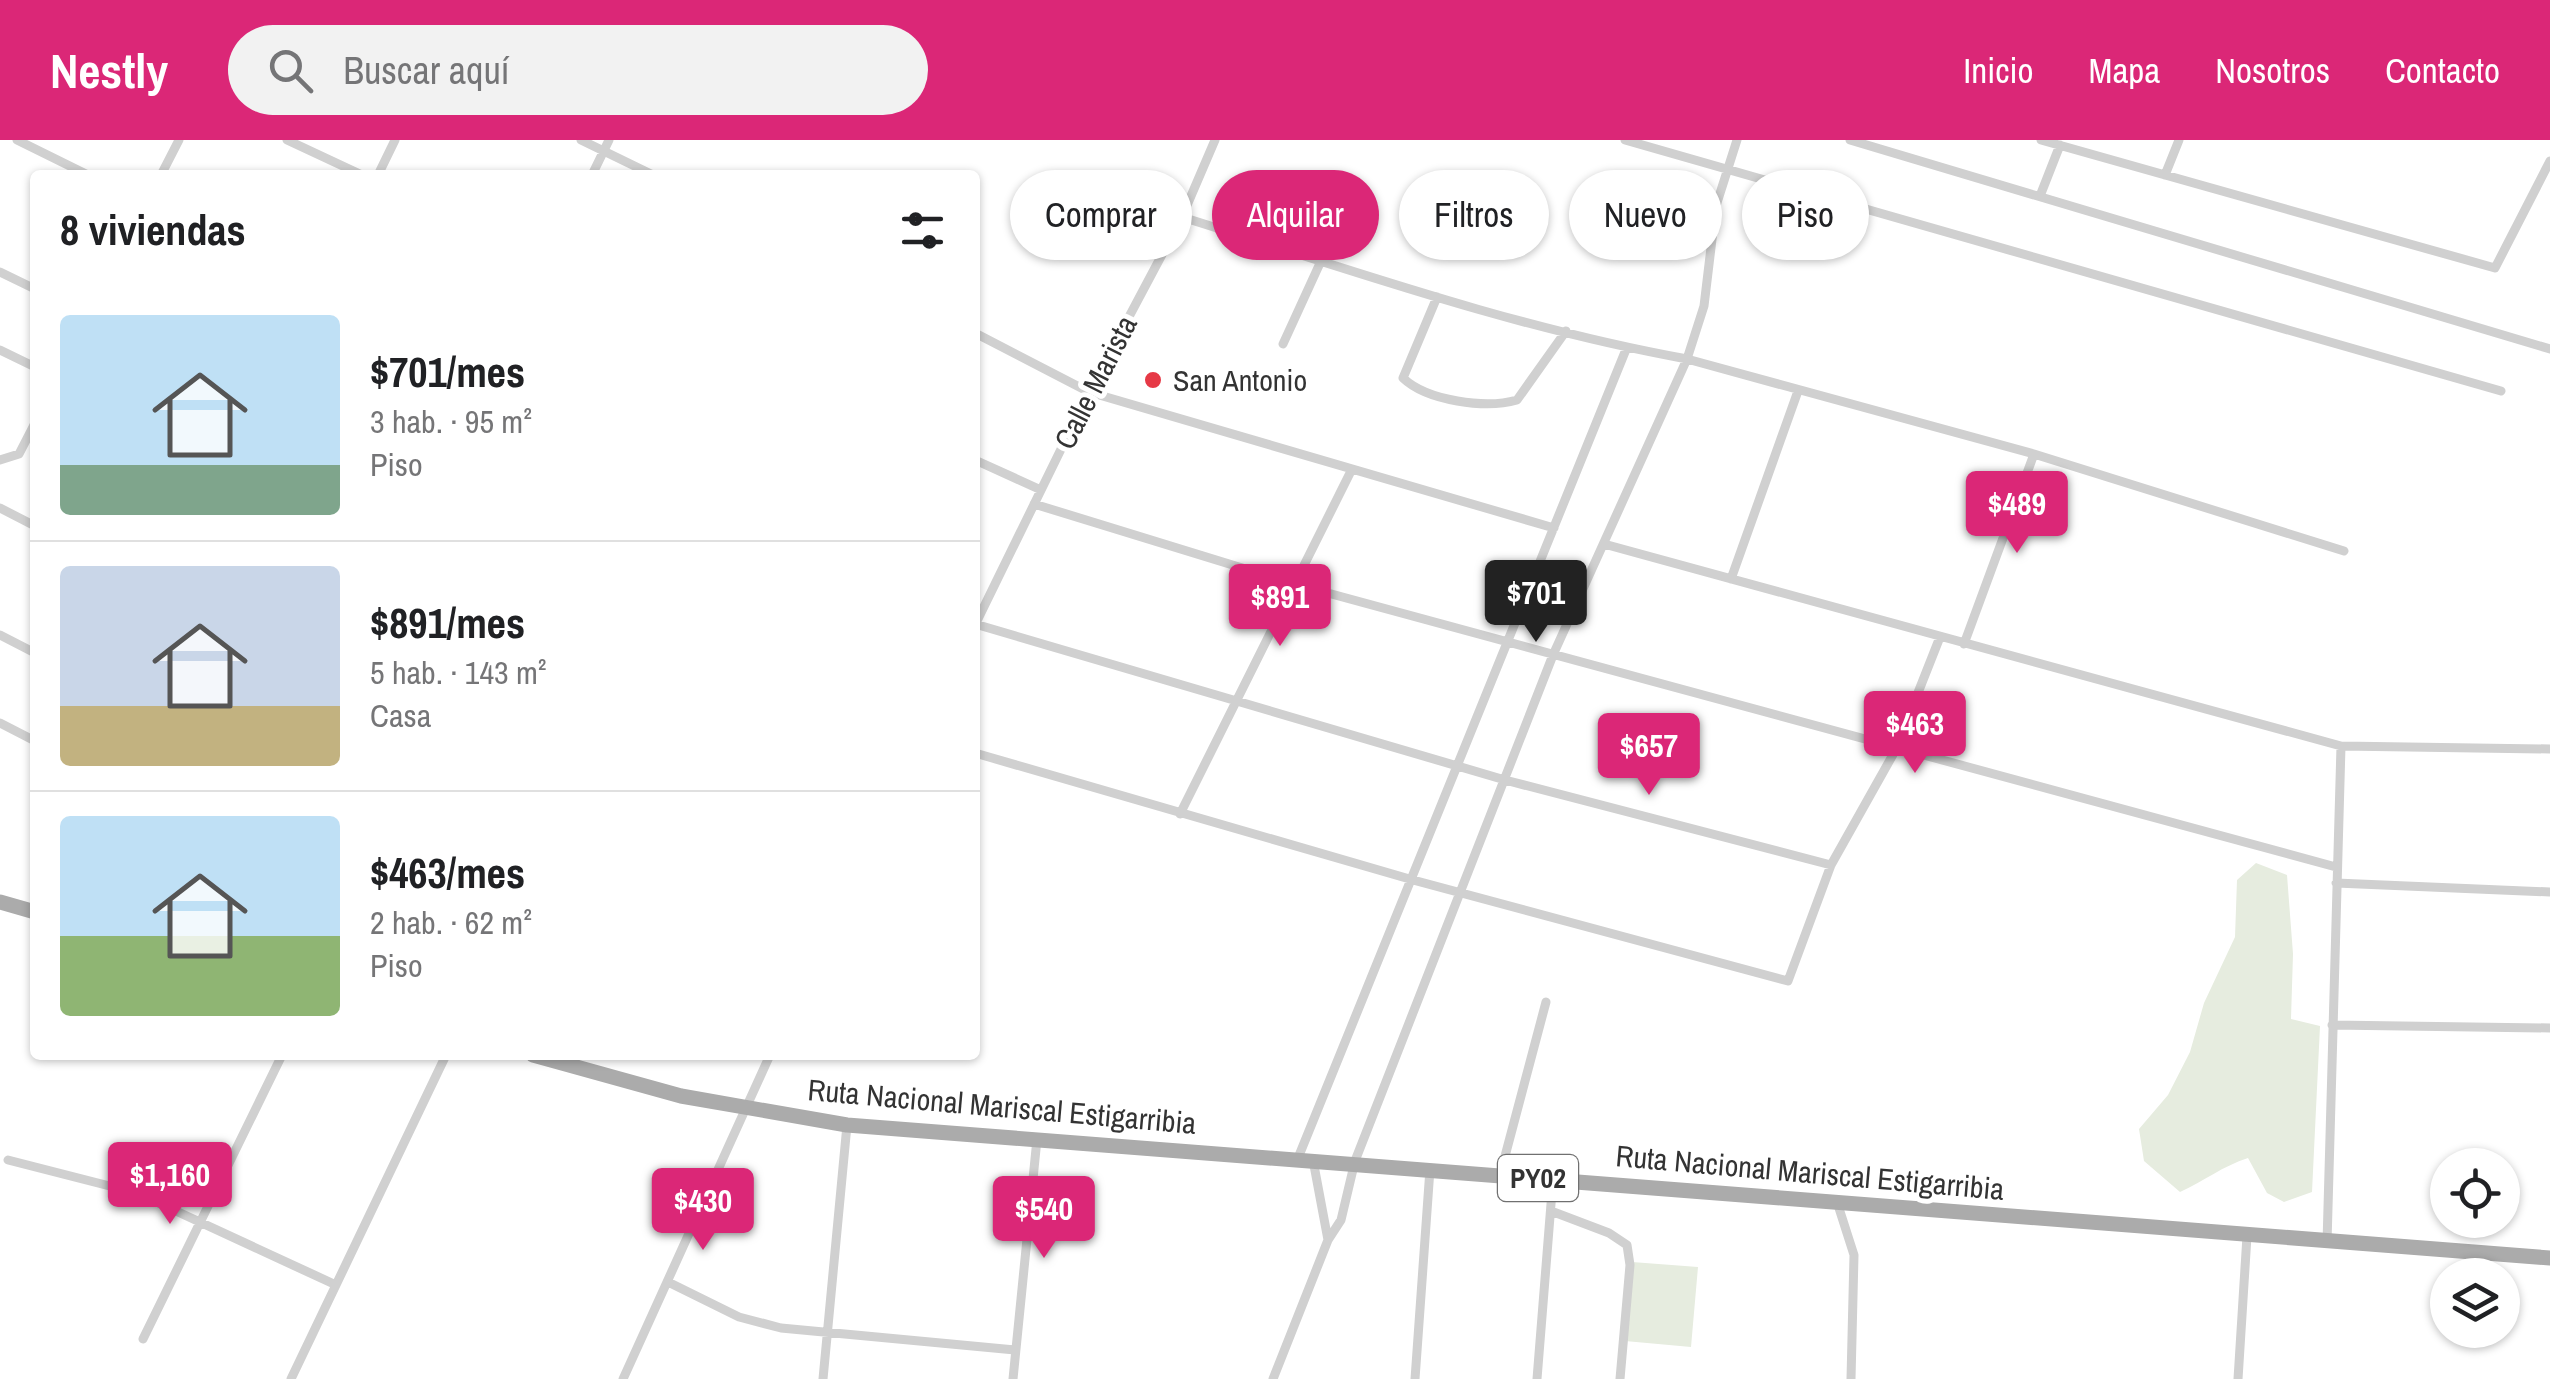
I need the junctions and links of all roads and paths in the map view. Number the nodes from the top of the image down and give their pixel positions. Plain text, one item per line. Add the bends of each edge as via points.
1 (17, 140) edge
2 (179, 140) edge
3 (288, 140) edge
4 (394, 140) edge
5 (580, 140) edge
6 (609, 140) edge
7 (1215, 140) edge
8 (1625, 140) edge
9 (1737, 140) edge
10 (1850, 140) edge
11 (2041, 140) edge
12 (2179, 140) edge
13 (2060, 145) junction
14 (604, 151) junction
15 (2550, 161) edge
16 (78, 170) edge
17 (164, 170) edge
18 (351, 170) edge
19 (380, 170) edge
20 (594, 170) edge
21 (643, 170) edge
22 (1726, 170) junction
23 (2166, 175) junction
24 (1192, 194) edge
25 (2040, 196) junction
26 (1192, 220) edge
27 (1159, 260) edge
28 (1320, 261) junction
29 (0, 272) edge
30 (30, 287) edge
31 (1437, 297) junction
32 (1566, 331) junction
33 (980, 335) edge
34 (1283, 344) dead end
35 (1627, 347) junction
36 (2550, 348) edge
37 (0, 350) edge
38 (1687, 359) junction
39 (30, 365) edge
40 (2502, 391) dead end
41 (1089, 392) junction
42 (1798, 392) junction
43 (30, 433) edge
44 (2034, 454) junction
45 (0, 460) edge
46 (980, 462) edge
47 (1351, 471) junction
48 (1041, 490) junction
49 (1034, 504) junction
50 (0, 508) edge
51 (30, 523) edge
52 (1554, 528) junction
53 (1604, 544) junction
54 (2344, 552) dead end
55 (1731, 579) junction
56 (1291, 583) junction
57 (980, 607) edge
58 (980, 626) edge
59 (0, 635) edge
60 (1940, 637) junction
61 (1508, 641) junction
62 (1964, 644) junction
63 (30, 650) edge
64 (1552, 655) junction
65 (1233, 701) junction
66 (0, 723) edge
67 (30, 738) edge
68 (2341, 746) junction
69 (2550, 749) edge
70 (1896, 751) junction
71 (980, 754) edge
72 (1458, 765) junction
73 (1505, 780) junction
74 (1180, 814) junction
75 (1831, 866) junction
76 (2336, 867) junction
77 (1413, 880) junction
78 (2336, 883) junction
79 (1461, 891) junction
80 (2550, 892) edge
81 (0, 902) edge
82 (30, 911) edge
83 (1546, 1002) dead end
84 (2332, 1025) junction
85 (2550, 1028) edge
86 (280, 1060) edge
87 (444, 1060) edge
88 (553, 1060) edge
89 (768, 1060) edge
90 (746, 1110) junction
91 (847, 1125) junction
92 (1038, 1139) junction
93 (1306, 1159) junction
94 (8, 1160) dead end
95 (1355, 1162) junction
96 (1430, 1169) junction
97 (1500, 1174) junction
98 (1553, 1179) junction
99 (1837, 1202) junction
100 (1551, 1212) junction
101 (202, 1220) junction
102 (2247, 1236) junction
103 (1328, 1240) junction
104 (2327, 1243) junction
105 (2550, 1258) edge
106 (668, 1282) junction
107 (336, 1285) junction
108 (827, 1333) junction
109 (144, 1339) dead end
110 (1015, 1350) junction
111 (290, 1379) edge
112 (623, 1379) edge
113 (823, 1379) edge
114 (1013, 1379) edge
115 (1273, 1379) edge
116 (1415, 1379) edge
117 (1537, 1379) edge
118 (1620, 1379) edge
119 (1851, 1379) edge
120 (2238, 1379) edge

1 - 16 street
2 - 17 street
3 - 18 street
4 - 19 street
5 - 14 street
6 - 14 street
7 - 24 street, Calle Marista
8 - 22 street
9 - 22 street
10 - 25 street
11 - 13 street
12 - 23 street
13 - 23 street
13 - 25 street
14 - 20 street
14 - 21 street
15 - 23 street via 2495,268
22 - 38 street via 1704,306
22 - 40 street
25 - 36 street
26 - 28 street
27 - 41 street, Calle Marista
28 - 31 street
28 - 34 street
29 - 30 street
31 - 32 street
31 - 32 street via 1404,378 1428,394 1517,400
32 - 35 street
33 - 41 street
35 - 38 street
35 - 52 street
37 - 39 street
38 - 42 street
38 - 53 street
41 - 47 street
41 - 48 street, Calle Marista
42 - 44 street
42 - 55 street
43 - 45 street via 19,454
44 - 54 street
44 - 62 street
46 - 48 street
47 - 52 street
47 - 56 street
48 - 49 street, Calle Marista
49 - 56 street
49 - 57 street, Calle Marista
50 - 51 street
52 - 61 street
53 - 55 street
53 - 64 street
55 - 60 street
56 - 61 street
56 - 65 street
58 - 65 street
59 - 63 street
60 - 62 street
60 - 70 street
61 - 64 street
61 - 72 street
62 - 68 street
64 - 70 street
64 - 73 street
65 - 72 street
65 - 74 street
66 - 67 street
68 - 69 street
68 - 76 street
70 - 75 street
70 - 76 street
71 - 74 street
72 - 73 street
72 - 77 street
73 - 75 street
73 - 79 street
74 - 77 street
75 - 79 street via 1788,981
76 - 78 street
77 - 79 street
77 - 93 street
78 - 80 street
78 - 84 street
79 - 95 street
81 - 82 main road
83 - 97 street
84 - 85 street
84 - 104 street
86 - 101 street
87 - 107 street
88 - 90 main road, Ruta Nacional Mariscal Estigarribia / PY02
89 - 90 street
90 - 91 main road, Ruta Nacional Mariscal Estigarribia / PY02
90 - 106 street
91 - 92 main road, Ruta Nacional Mariscal Estigarribia / PY02
91 - 108 street
92 - 93 main road, Ruta Nacional Mariscal Estigarribia / PY02
92 - 110 street
93 - 95 main road, Ruta Nacional Mariscal Estigarribia / PY02
93 - 103 street
94 - 101 street via 137,1192
95 - 96 main road, Ruta Nacional Mariscal Estigarribia / PY02
95 - 103 street
96 - 97 main road, Ruta Nacional Mariscal Estigarribia / PY02
96 - 116 street
97 - 98 main road, Ruta Nacional Mariscal Estigarribia / PY02
98 - 99 main road, Ruta Nacional Mariscal Estigarribia / PY02
98 - 100 street
99 - 102 main road, Ruta Nacional Mariscal Estigarribia / PY02
99 - 119 street via 1854,1255
100 - 117 street
100 - 118 street via 1627,1245
101 - 107 street
101 - 109 street
102 - 104 main road, Ruta Nacional Mariscal Estigarribia / PY02
102 - 120 street
103 - 115 street
104 - 105 main road, Ruta Nacional Mariscal Estigarribia / PY02
106 - 108 street via 739,1317
106 - 112 street
107 - 111 street
108 - 110 street
108 - 113 street
110 - 114 street

